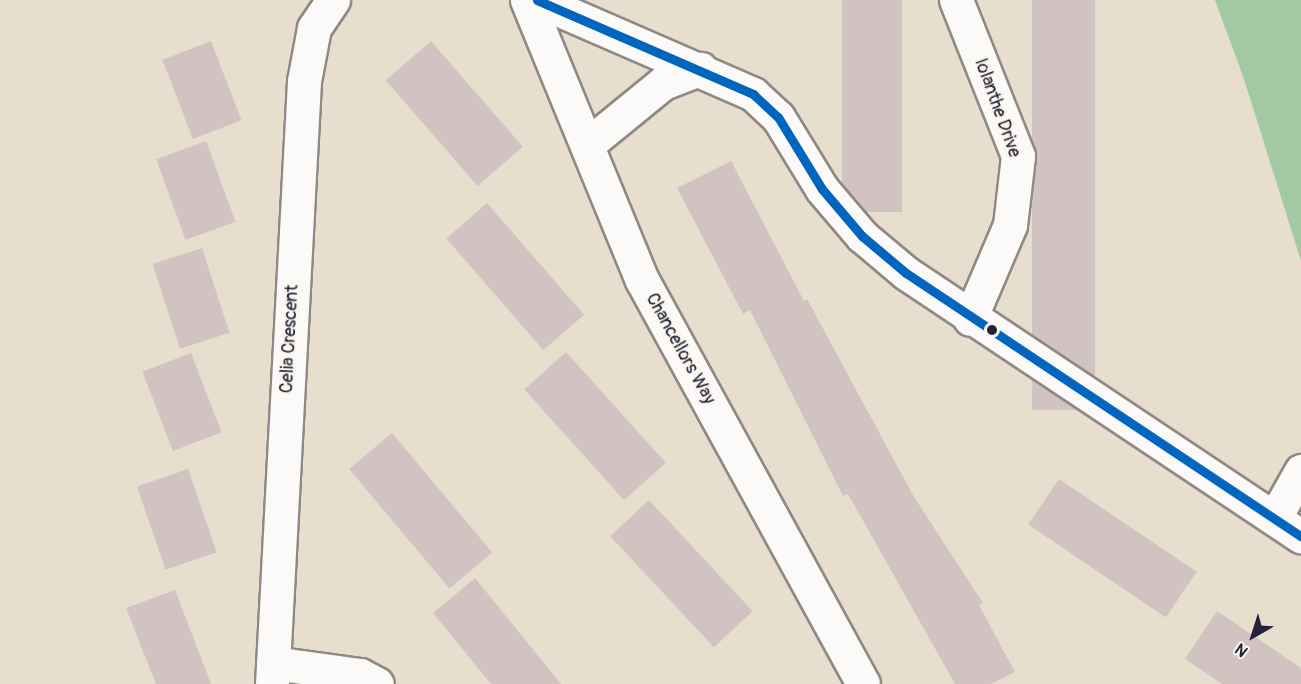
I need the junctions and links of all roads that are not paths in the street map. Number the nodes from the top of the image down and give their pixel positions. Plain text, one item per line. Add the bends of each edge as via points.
1 (527, 0) edge
2 (537, 0) edge
3 (956, 0) edge
4 (323, 4) edge
5 (700, 69) junction
6 (586, 145) junction
7 (970, 319) junction
8 (1301, 471) edge
9 (1288, 527) edge
10 (273, 674) edge
11 (377, 684) edge
12 (863, 684) edge

1 - 6 street, Chancellors Way
2 - 5 street
3 - 7 street, Iolanthe Drive via 1018,156 1010,225
4 - 10 street, Celia Crescent via 304,81
5 - 6 street via 663,83
5 - 7 street via 753,94 778,117 822,189 862,237
6 - 12 street, Chancellors Way via 642,280
7 - 9 street
8 - 9 street
10 - 11 street via 360,675

